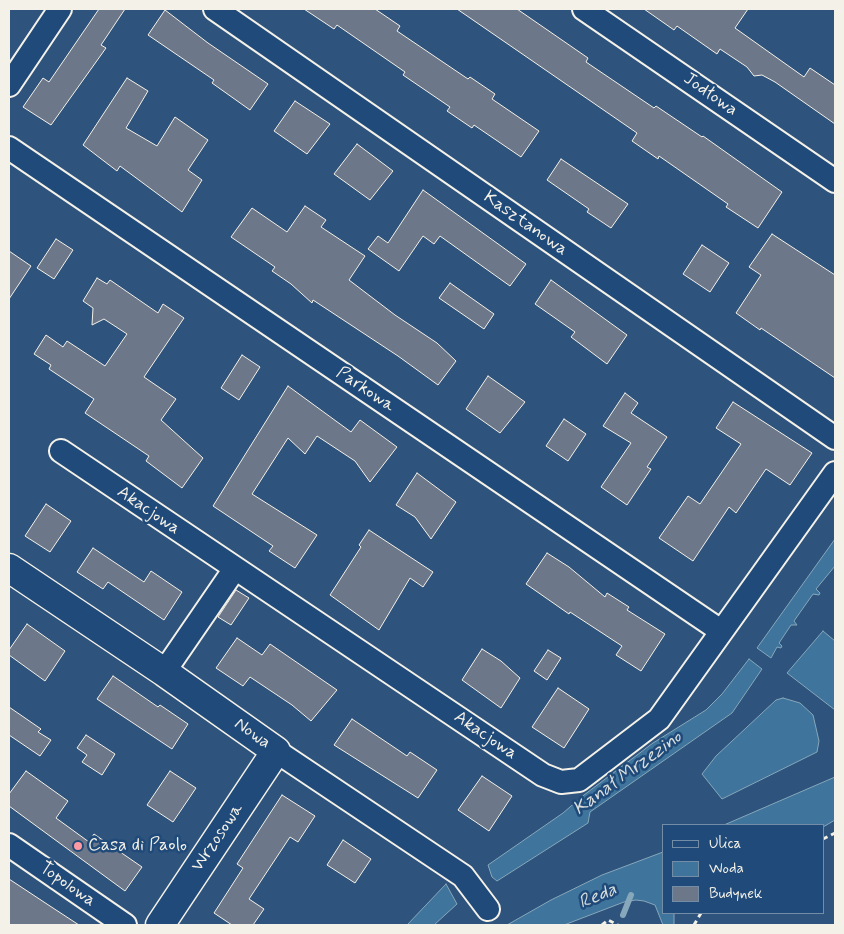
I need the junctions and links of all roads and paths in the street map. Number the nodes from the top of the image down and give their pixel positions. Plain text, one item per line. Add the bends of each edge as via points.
1 (60, 9) edge
2 (215, 9) edge
3 (584, 9) edge
4 (9, 85) edge
5 (9, 148) edge
6 (835, 182) edge
7 (835, 438) edge
8 (61, 452) dead end
9 (835, 473) edge
10 (9, 568) edge
11 (234, 570) junction
12 (721, 631) junction
13 (164, 672) junction
14 (276, 751) junction
15 (9, 845) edge
16 (488, 909) dead end
17 (700, 914) edge
18 (125, 925) edge
19 (160, 925) edge
20 (602, 925) edge
21 (618, 925) edge
22 (694, 925) edge

1 - 4 street
2 - 7 street, Kasztanowa
3 - 6 street, Jodłowa
5 - 12 street, Parkowa
8 - 11 street, Akacjowa
9 - 12 street, Akacjowa
10 - 13 street, Nowa
11 - 12 street, Akacjowa via 544,776 560,782 579,780 659,719
11 - 13 street
13 - 14 street, Nowa
14 - 16 street, Nowa via 463,876
14 - 19 street, Wrzosowa
15 - 18 street, Topolowa
17 - 22 path
20 - 21 path via 608,920

